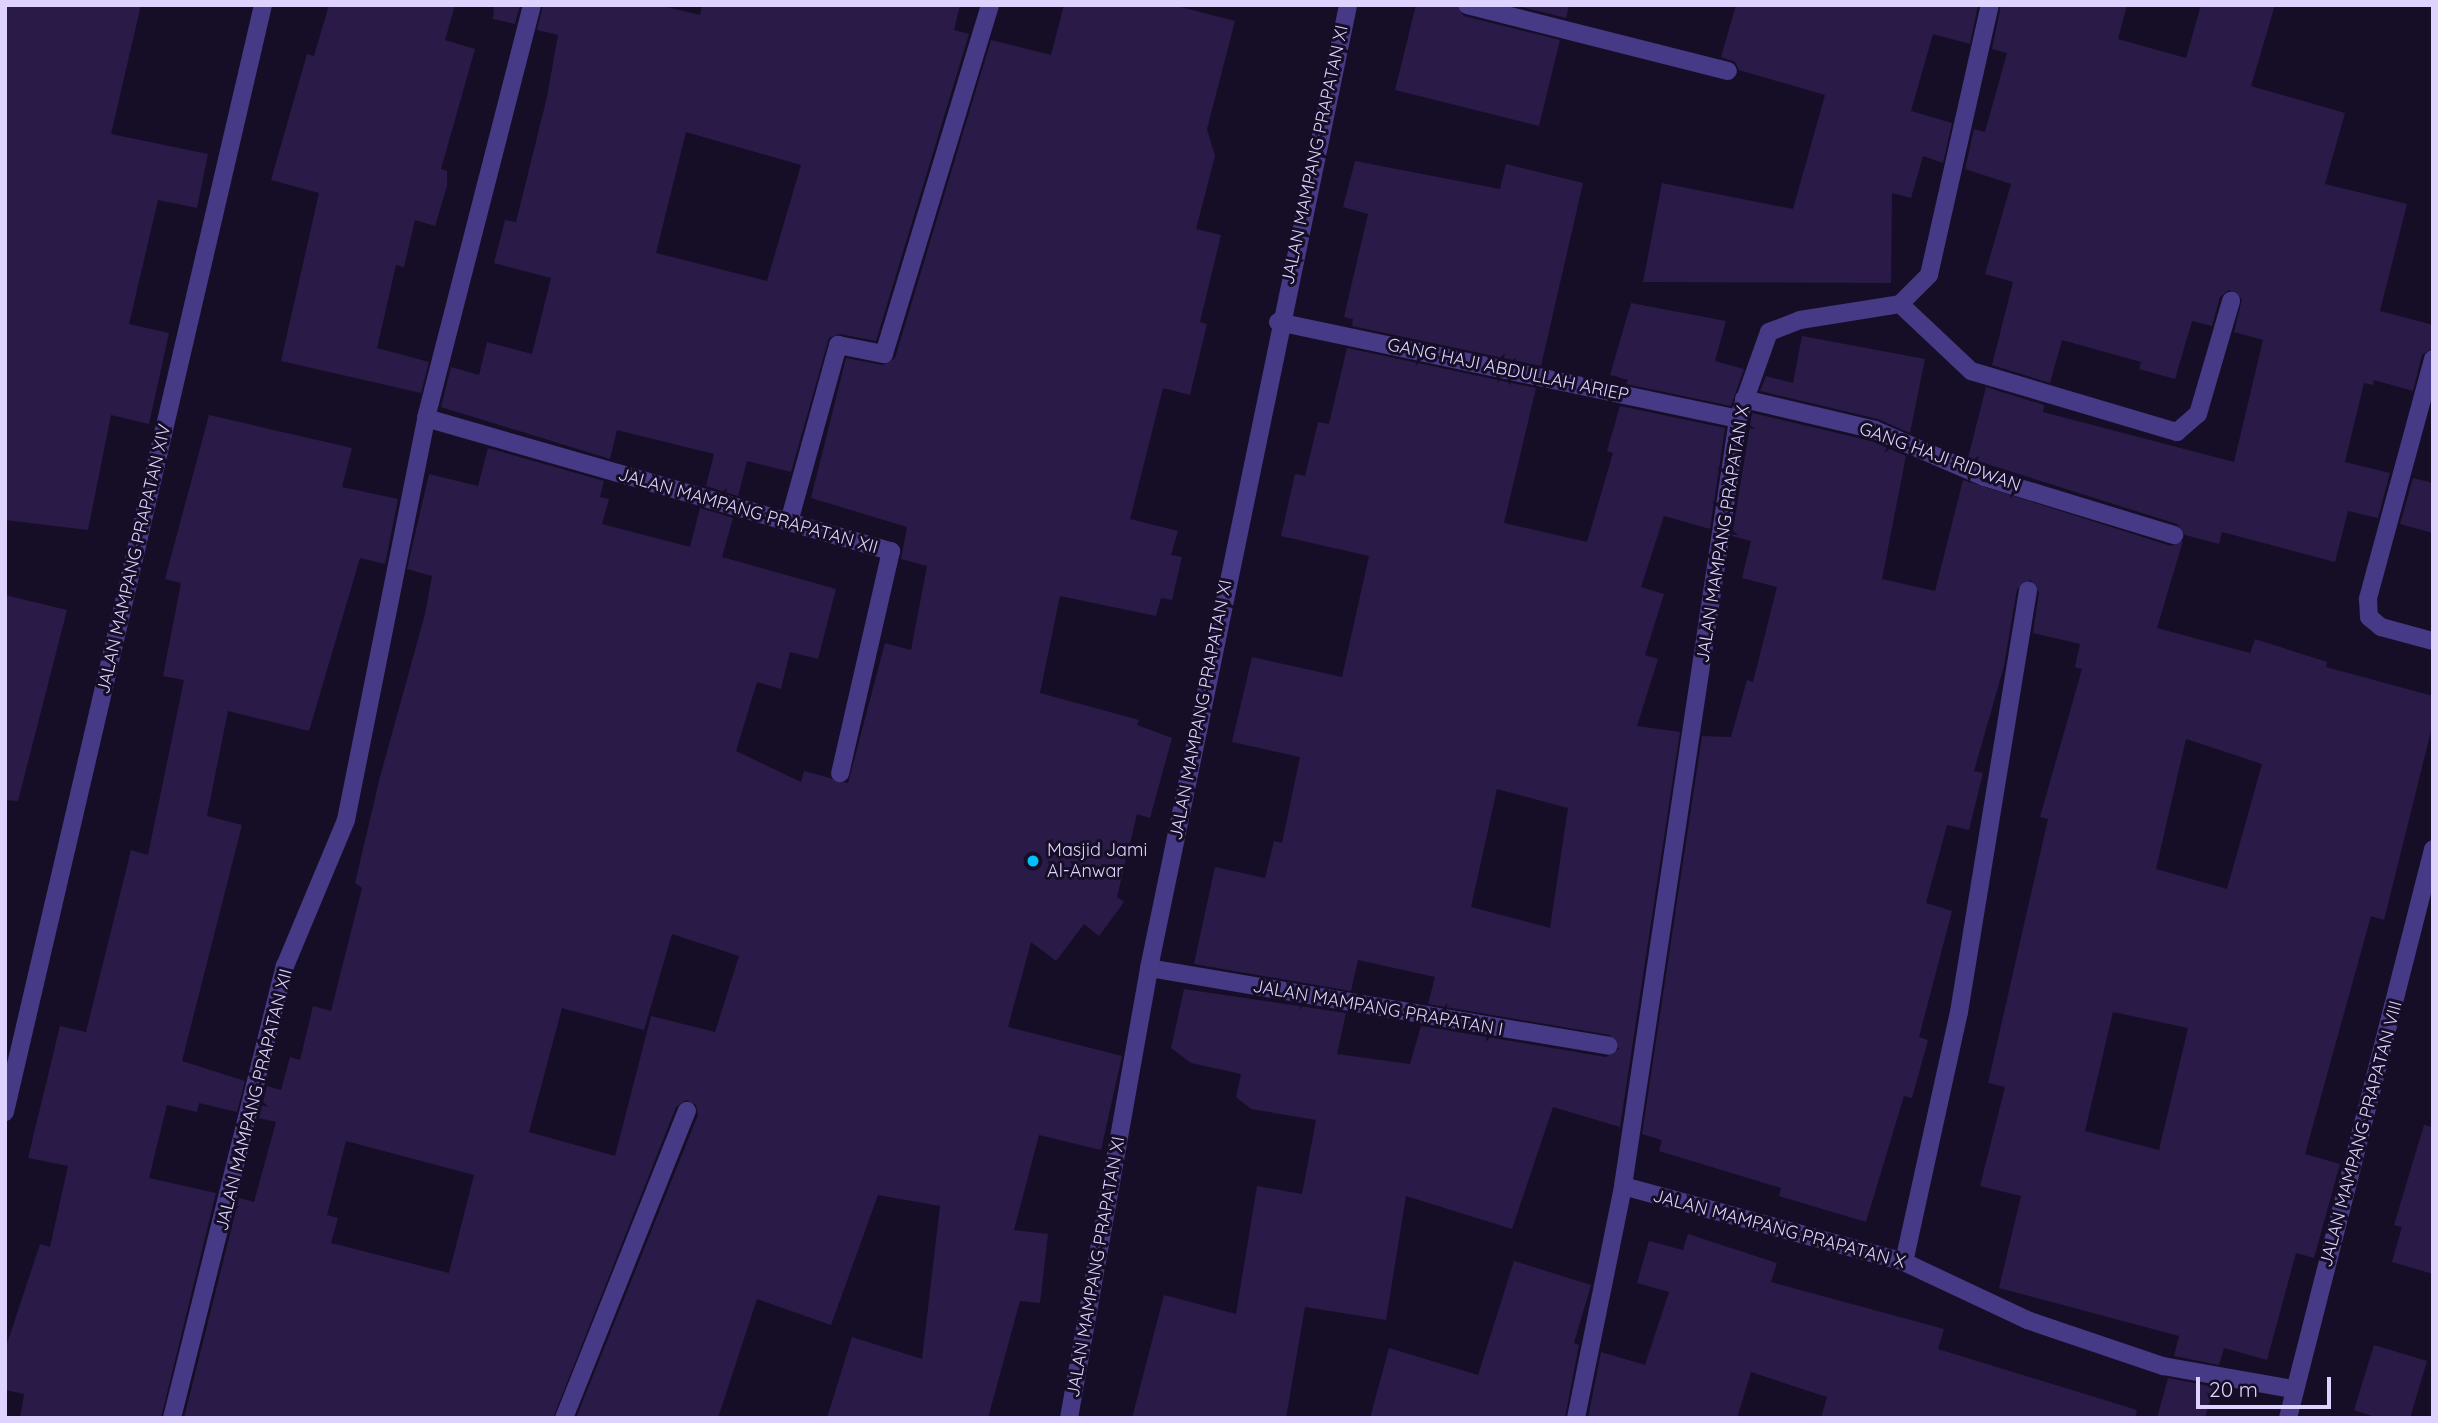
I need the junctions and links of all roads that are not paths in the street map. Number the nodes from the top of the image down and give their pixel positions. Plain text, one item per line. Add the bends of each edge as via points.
1 (263, 5) edge
2 (532, 5) edge
3 (990, 5) edge
4 (1348, 5) edge
5 (1467, 5) edge
6 (1990, 5) edge
7 (1728, 71) dead end
8 (2231, 301) dead end
9 (1900, 303) junction
10 (1278, 322) junction
11 (2433, 359) edge
12 (1744, 399) junction
13 (426, 418) junction
14 (1738, 419) junction
15 (789, 522) junction
16 (2174, 535) dead end
17 (2028, 591) dead end
18 (2433, 641) edge
19 (840, 773) dead end
20 (2433, 849) edge
21 (1149, 968) junction
22 (1608, 1046) dead end
23 (687, 1111) dead end
24 (5, 1112) edge
25 (1623, 1186) junction
26 (1904, 1262) junction
27 (2292, 1389) junction
28 (172, 1418) edge
29 (564, 1418) edge
30 (1069, 1418) edge
31 (1576, 1418) edge
32 (2288, 1418) edge

1 - 24 street, JALAN MAMPANG PRAPATAN XIV
2 - 13 street, JALAN MAMPANG PRAPATAN XII
3 - 15 street via 884,354 838,345
4 - 10 street, JALAN MAMPANG PRAPATAN XI
5 - 7 street
6 - 9 street via 1930,275
8 - 9 street via 2198,414 2177,432 1971,371
9 - 12 street, JALAN MAMPANG PRAPATAN X via 1800,320 1769,332
10 - 14 street, GANG HAJI ABDULLAH ARIEP
10 - 21 street, JALAN MAMPANG PRAPATAN XI
11 - 18 street via 2368,599 2369,617 2381,628
12 - 14 street, JALAN MAMPANG PRAPATAN X
12 - 16 street, GANG HAJI RIDWAN via 1875,430 1984,477
13 - 15 street, JALAN MAMPANG PRAPATAN XII
13 - 28 street, JALAN MAMPANG PRAPATAN XII via 346,820 285,966
14 - 25 street, JALAN MAMPANG PRAPATAN X
15 - 19 street, JALAN MAMPANG PRAPATAN XII via 893,554
17 - 26 street via 1959,1012
20 - 27 street, JALAN MAMPANG PRAPATAN VIII via 2397,1006
21 - 22 street, JALAN MAMPANG PRAPATAN I
21 - 30 street, JALAN MAMPANG PRAPATAN XI
23 - 29 street
25 - 26 street, JALAN MAMPANG PRAPATAN X
25 - 31 street, JALAN MAMPANG PRAPATAN X
26 - 27 street, JALAN MAMPANG PRAPATAN X via 2027,1320 2164,1366
27 - 32 street, JALAN MAMPANG PRAPATAN VIII

